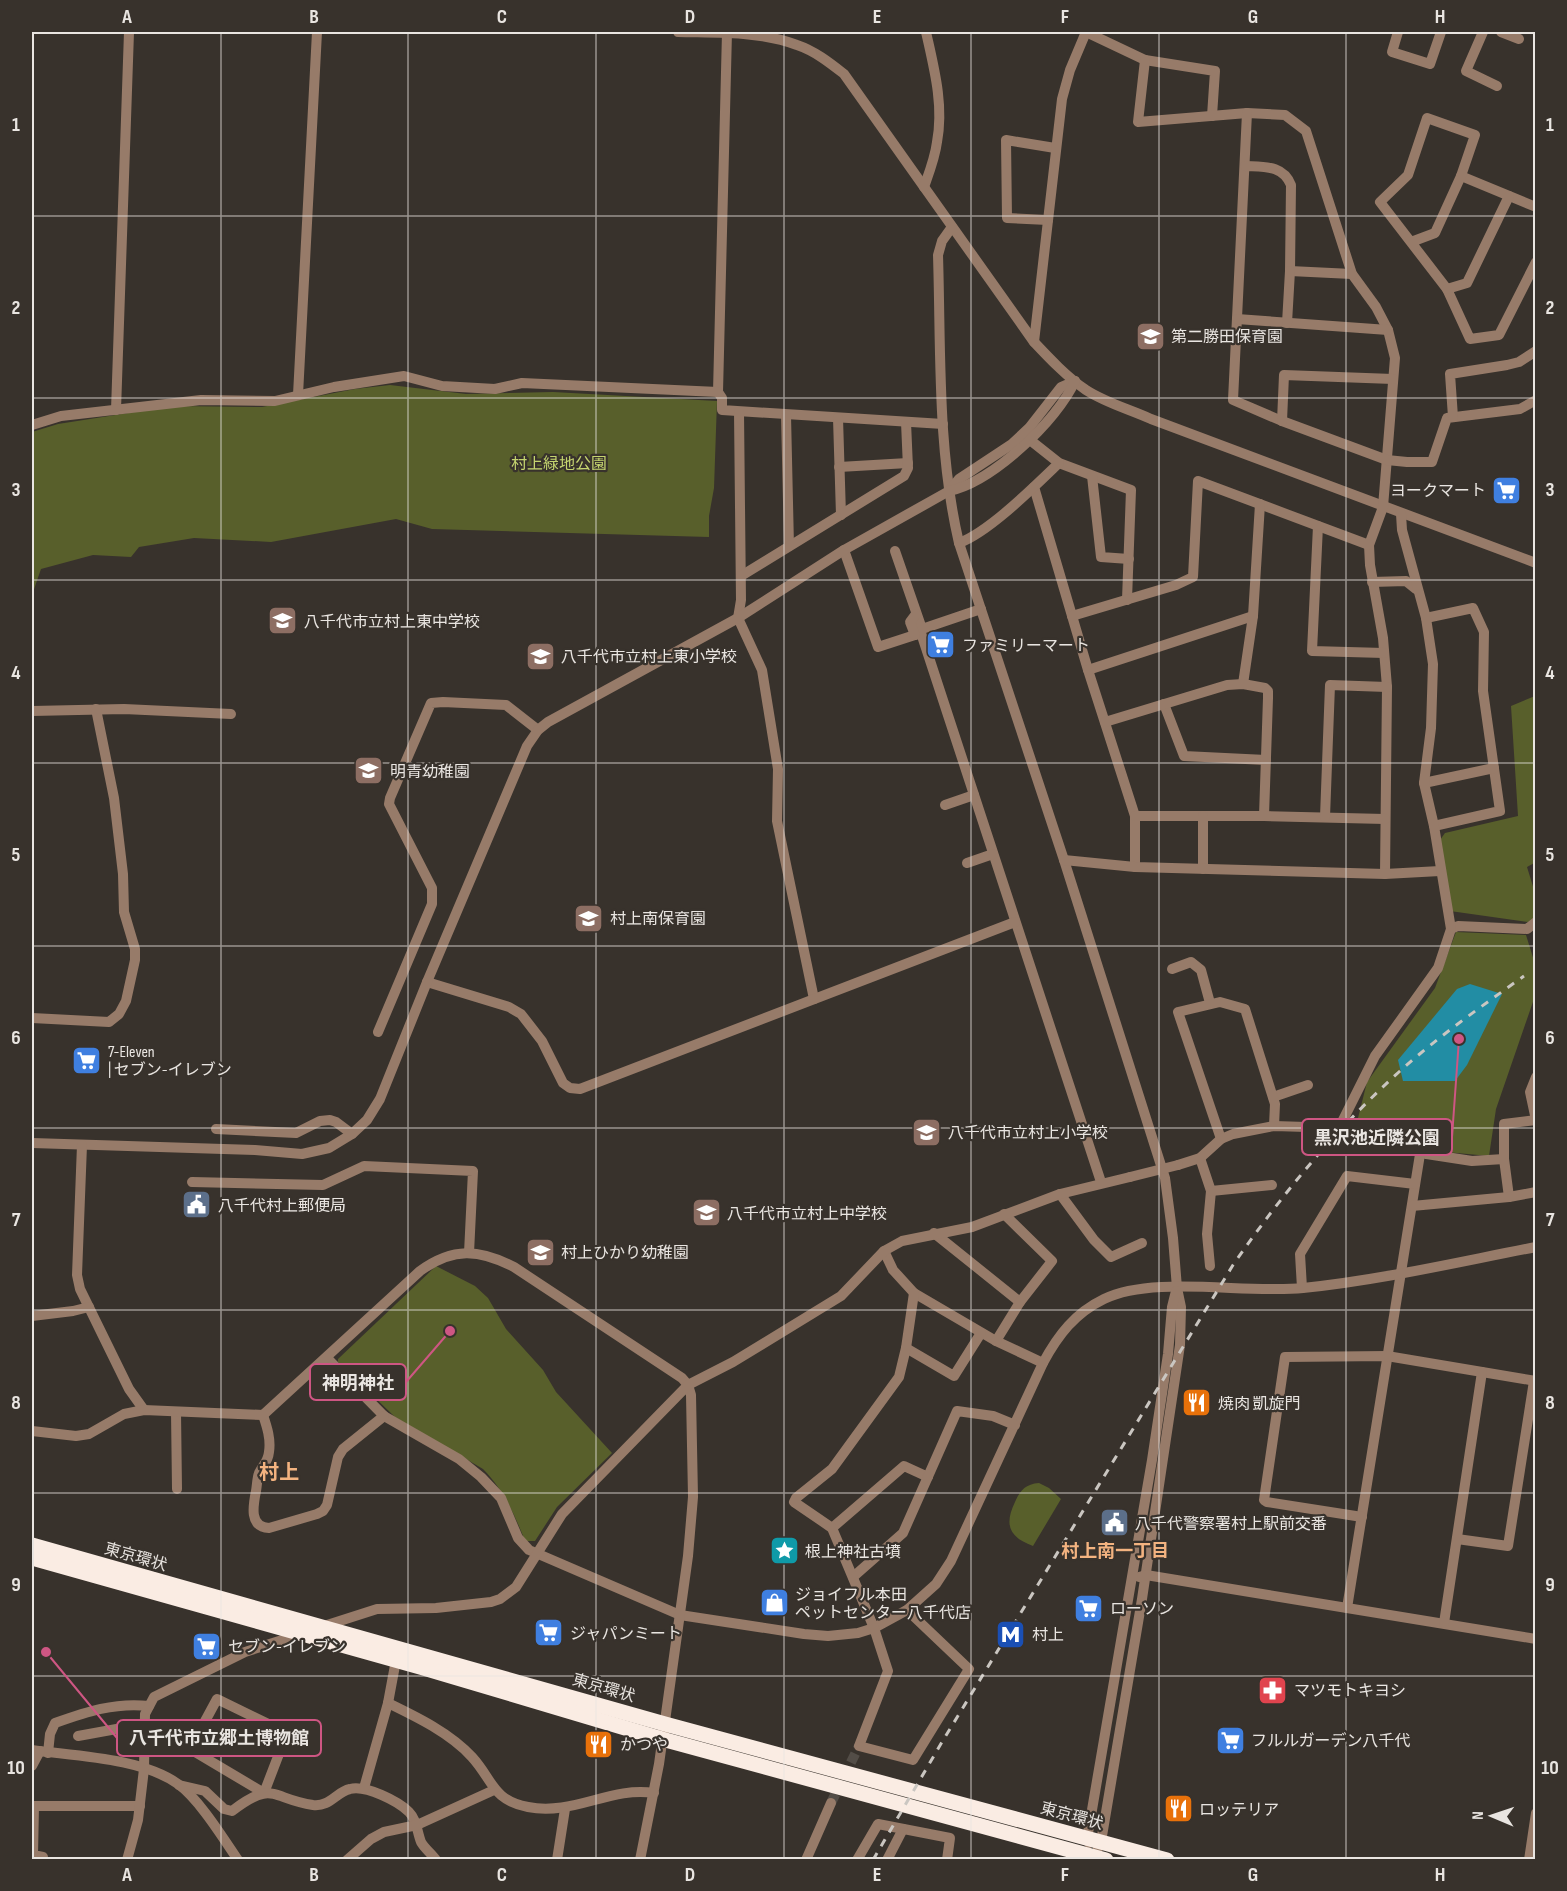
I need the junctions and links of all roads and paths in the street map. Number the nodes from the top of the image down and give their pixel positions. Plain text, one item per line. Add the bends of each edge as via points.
1 (129, 32) edge
2 (317, 32) edge
3 (678, 32) edge
4 (727, 32) edge
5 (926, 32) edge
6 (1086, 32) edge
7 (1398, 32) edge
8 (1441, 32) edge
9 (1484, 32) edge
10 (1501, 32) edge
11 (773, 34) edge
12 (1519, 39) dead end
13 (1145, 60) junction
14 (1497, 86) dead end
15 (1247, 113) junction
16 (1212, 116) junction
17 (1055, 148) junction
18 (1245, 166) junction
19 (1461, 176) junction
20 (924, 187) junction
21 (1509, 196) junction
22 (1536, 207) edge
23 (1048, 220) junction
24 (952, 227) junction
25 (1411, 242) junction
26 (1536, 261) edge
27 (1290, 271) junction
28 (1352, 274) junction
29 (1447, 289) junction
30 (1237, 319) junction
31 (1287, 323) junction
32 (1388, 330) junction
33 (1034, 342) junction
34 (1536, 351) edge
35 (1393, 378) junction
36 (1075, 381) junction
37 (718, 392) junction
38 (298, 395) junction
39 (1536, 400) edge
40 (116, 410) junction
41 (739, 412) junction
42 (786, 415) junction
43 (1453, 417) junction
44 (838, 418) junction
45 (1282, 421) junction
46 (906, 422) junction
47 (943, 424) junction
48 (32, 425) edge
49 (1030, 440) junction
50 (1387, 460) junction
51 (908, 463) junction
52 (1059, 463) junction
53 (839, 467) junction
54 (1092, 476) junction
55 (1034, 487) junction
56 (949, 491) junction
57 (1260, 504) junction
58 (1383, 507) junction
59 (1401, 514) junction
60 (841, 515) junction
61 (1318, 526) junction
62 (959, 543) junction
63 (1369, 545) junction
64 (789, 546) junction
65 (844, 550) junction
66 (895, 551) dead end
67 (1129, 559) junction
68 (1536, 563) edge
69 (741, 576) junction
70 (1372, 582) junction
71 (1416, 589) junction
72 (1128, 600) junction
73 (981, 609) junction
74 (916, 614) junction
75 (1072, 616) junction
76 (1252, 616) junction
77 (738, 618) junction
78 (1426, 618) junction
79 (915, 635) junction
80 (1384, 653) junction
81 (1088, 670) junction
82 (1244, 684) junction
83 (1387, 687) junction
84 (1164, 704) junction
85 (96, 709) junction
86 (32, 711) edge
87 (231, 714) dead end
88 (1105, 722) junction
89 (538, 730) junction
90 (1266, 760) junction
91 (1494, 768) junction
92 (1424, 783) junction
93 (974, 795) junction
94 (945, 805) dead end
95 (1135, 816) junction
96 (1203, 816) junction
97 (1264, 816) junction
98 (1324, 817) junction
99 (1385, 819) junction
100 (1434, 826) junction
101 (993, 854) junction
102 (1064, 860) junction
103 (967, 862) dead end
104 (1135, 867) junction
105 (1203, 869) junction
106 (1440, 871) junction
107 (1384, 874) junction
108 (1015, 922) junction
109 (1536, 922) edge
110 (1451, 929) junction
111 (1172, 969) dead end
112 (426, 982) junction
113 (814, 999) junction
114 (1210, 1003) junction
115 (32, 1018) edge
116 (378, 1032) dead end
117 (1536, 1077) edge
118 (1308, 1085) dead end
119 (1273, 1097) junction
120 (1536, 1120) edge
121 (1274, 1126) junction
122 (1339, 1128) junction
123 (216, 1129) dead end
124 (352, 1134) junction
125 (1221, 1139) junction
126 (32, 1143) edge
127 (82, 1145) junction
128 (1420, 1153) junction
129 (1200, 1158) junction
130 (1504, 1160) junction
131 (192, 1182) dead end
132 (1101, 1182) junction
133 (1415, 1184) junction
134 (1272, 1185) dead end
135 (1211, 1191) junction
136 (1536, 1192) edge
137 (1060, 1194) junction
138 (1509, 1197) junction
139 (1412, 1206) junction
140 (1004, 1214) junction
141 (934, 1233) junction
142 (1142, 1243) dead end
143 (1536, 1247) edge
144 (884, 1251) junction
145 (469, 1252) junction
146 (1210, 1266) dead end
147 (1401, 1274) junction
148 (1177, 1288) junction
149 (1302, 1288) junction
150 (914, 1293) junction
151 (1020, 1302) junction
152 (89, 1307) junction
153 (32, 1316) edge
154 (981, 1333) junction
155 (996, 1341) junction
156 (906, 1348) junction
157 (1387, 1356) junction
158 (327, 1358) junction
159 (1043, 1363) junction
160 (1482, 1372) junction
161 (1535, 1381) edge
162 (688, 1385) junction
163 (144, 1410) junction
164 (176, 1412) junction
165 (263, 1415) junction
166 (384, 1416) junction
167 (1015, 1425) junction
168 (32, 1431) edge
169 (928, 1477) junction
170 (177, 1489) dead end
171 (1362, 1517) junction
172 (832, 1528) junction
173 (1457, 1539) junction
174 (32, 1545) edge
175 (536, 1554) junction
176 (32, 1558) edge
177 (1132, 1574) junction
178 (1146, 1575) junction
179 (853, 1577) junction
180 (1347, 1608) junction
181 (907, 1610) junction
182 (680, 1615) junction
183 (1444, 1623) junction
184 (323, 1626) junction
185 (874, 1628) junction
186 (303, 1634) junction
187 (1536, 1639) edge
188 (396, 1660) junction
189 (388, 1702) junction
190 (149, 1706) junction
191 (144, 1724) junction
192 (664, 1731) junction
193 (78, 1736) dead end
194 (40, 1751) edge
195 (32, 1766) edge
196 (144, 1769) junction
197 (179, 1785) junction
198 (364, 1788) junction
199 (494, 1790) junction
200 (264, 1793) junction
201 (654, 1793) junction
202 (831, 1803) tunnel mouth
203 (33, 1806) edge
204 (140, 1806) junction
205 (565, 1809) junction
206 (1536, 1813) edge
207 (417, 1825) junction
208 (903, 1829) junction
209 (1094, 1840) junction
210 (43, 1857) dead end
211 (350, 1858) edge
212 (1098, 1858) edge
213 (127, 1860) edge
214 (238, 1860) edge
215 (436, 1860) edge
216 (557, 1860) edge
217 (640, 1860) edge
218 (806, 1860) edge
219 (857, 1860) edge
220 (887, 1860) edge
221 (947, 1860) edge
222 (1167, 1860) edge
223 (1529, 1860) edge

1 - 40 street
2 - 38 street
3 - 4 street
4 - 11 street
4 - 37 street
5 - 20 street via 938,90 939,126
6 - 13 street
6 - 17 street via 1066,84
7 - 8 street via 1392,51 1430,64
9 - 14 street via 1466,71
10 - 12 street
11 - 20 street via 822,57 844,74
13 - 16 street via 1215,71
13 - 16 street via 1138,122
15 - 16 street
15 - 18 street
15 - 28 street via 1285,116 1306,131
17 - 23 street
17 - 23 street via 1006,140 1007,218
18 - 27 street via 1274,167 1285,173 1292,185
18 - 30 street
19 - 21 street
19 - 25 street via 1435,233
19 - 25 street via 1475,135 1427,118 1408,175 1380,202
20 - 24 street
21 - 22 street
21 - 29 street via 1467,283
23 - 33 street
24 - 33 street
24 - 47 street via 938,255
25 - 29 street
26 - 29 street via 1499,335 1470,339
27 - 28 street
27 - 31 street
28 - 32 street
30 - 31 street
30 - 45 street via 1233,400
31 - 32 street
32 - 35 street via 1395,357
33 - 36 street
34 - 43 street via 1508,365 1450,374
35 - 45 street via 1284,375
35 - 50 street
36 - 49 street via 1069,394
36 - 56 street via 1061,387 1012,444 959,479
36 - 58 street via 1103,399 1150,419
37 - 38 street via 522,383 495,389 442,386 404,376
37 - 41 street via 723,410
38 - 40 street via 274,401 201,400
39 - 43 street via 1520,409
40 - 48 street via 61,416
41 - 42 street
41 - 69 street
42 - 44 street
42 - 64 street
43 - 50 street via 1447,418 1432,462
44 - 46 street
44 - 53 street
45 - 50 street
46 - 47 street
46 - 51 street
47 - 56 street
49 - 52 street
49 - 56 street via 972,483
50 - 58 street
51 - 53 street
51 - 60 street via 904,476
52 - 54 street
52 - 55 street
53 - 60 street
54 - 67 street via 1101,557
54 - 67 street via 1131,490
55 - 62 street via 969,540
55 - 75 street
56 - 62 street
56 - 65 street
57 - 61 street
57 - 72 street via 1198,481 1193,577
57 - 76 street
58 - 59 street
58 - 63 street
59 - 68 street
59 - 71 street
60 - 64 street
61 - 63 street
61 - 80 street via 1312,651
62 - 73 street
63 - 70 street
64 - 69 street
65 - 77 street
65 - 79 street via 878,647
66 - 74 street
67 - 72 street
69 - 77 street
70 - 71 street via 1406,581
70 - 80 street
71 - 78 street
72 - 75 street
73 - 74 street via 922,629
73 - 102 street
74 - 79 street via 910,622
75 - 81 street
76 - 81 street
76 - 82 street
77 - 89 street
77 - 113 street via 762,669 778,770 777,821
78 - 91 street via 1473,608 1481,624 1483,691
78 - 92 street via 1433,664
79 - 93 street via 921,633
80 - 83 street
81 - 88 street
82 - 84 street via 1227,685
82 - 90 street via 1268,692
83 - 98 street via 1330,685
83 - 99 street
84 - 88 street
84 - 90 street via 1184,756
85 - 86 street
85 - 87 street
85 - 115 street via 114,798 124,912 135,960 126,1001 109,1022
88 - 95 street
89 - 112 street via 527,746
89 - 116 street via 506,705 430,703 389,804 432,888 432,904
90 - 97 street
91 - 92 street
91 - 100 street via 1500,812
92 - 100 street
93 - 94 street
93 - 101 street
95 - 96 street
95 - 104 street
96 - 97 street
96 - 105 street
97 - 98 street
98 - 99 street
99 - 107 street
100 - 106 street
101 - 103 street
101 - 108 street
102 - 104 street
102 - 148 street via 1165,1178
104 - 105 street
105 - 107 street
106 - 107 street
106 - 110 street
108 - 113 street
108 - 132 street
109 - 110 street via 1527,929
110 - 122 street via 1438,968 1375,1056
111 - 114 street via 1191,962 1201,970
112 - 113 street via 521,1014 542,1041 563,1083 580,1089
112 - 124 street via 380,1099
114 - 119 street via 1245,1009
114 - 125 street via 1178,1012
117 - 120 street via 1530,1092
118 - 119 street
119 - 121 street
120 - 130 street via 1504,1124
121 - 122 street
121 - 125 street
122 - 128 street via 1404,1137 1416,1141
123 - 124 street via 296,1133 330,1120
124 - 127 street via 329,1148 302,1154
125 - 129 street
126 - 127 street
127 - 152 street via 77,1275
128 - 130 street via 1472,1161
128 - 133 street
129 - 132 street, bridge
129 - 135 street
130 - 138 street
131 - 145 street via 322,1185 364,1166 472,1171
132 - 137 street
133 - 139 street
133 - 149 street via 1347,1176 1300,1254
134 - 135 street
135 - 146 street via 1207,1234
136 - 138 street
137 - 140 street
137 - 142 street via 1111,1257
138 - 139 street
139 - 147 street
140 - 141 street via 972,1227
140 - 151 street via 1052,1261
141 - 144 street via 902,1241
141 - 151 street
143 - 147 street
144 - 150 street via 893,1270
144 - 162 street via 841,1296
145 - 158 street via 443,1256 420,1271
145 - 162 street via 488,1255 514,1267
147 - 149 street
147 - 157 street
148 - 149 street
148 - 159 street via 1126,1291 1105,1299 1077,1315 1056,1338
148 - 177 street
148 - 178 street via 1180,1344
150 - 154 street
150 - 156 street
151 - 155 street
152 - 153 street
152 - 163 street via 129,1389
154 - 155 street
154 - 156 street via 954,1376
155 - 159 street
156 - 172 street via 899,1377 832,1469 794,1502
157 - 160 street
157 - 171 street
157 - 171 street via 1285,1357 1263,1496 1267,1502
158 - 165 street
158 - 166 street
159 - 167 street
160 - 161 street
160 - 173 street
161 - 173 street via 1508,1546
162 - 175 street via 562,1515
162 - 182 street via 693,1497
163 - 164 street
163 - 168 street via 124,1414 89,1434
164 - 165 street
164 - 170 street
165 - 166 street via 270,1449 267,1463 259,1473 253,1512 257,1525 269,1528 323,1510 343,1449
166 - 175 street via 459,1459 481,1477 501,1498 518,1538
167 - 169 street via 993,1416 957,1412
167 - 181 street via 951,1561 936,1584
169 - 172 street via 904,1466
169 - 179 street via 903,1533
171 - 180 street
172 - 179 street
173 - 183 street
174 - 184 highway, 東京環状
175 - 182 street
175 - 184 street via 516,1587 491,1602 376,1609
176 - 186 highway, 東京環状
177 - 178 street
177 - 209 street
178 - 180 street
178 - 209 street
179 - 185 street
180 - 183 street
181 - 185 street
181 - 185 street via 969,1669 913,1760 860,1746 888,1671
182 - 185 street via 804,1634 841,1635
182 - 192 street
183 - 187 street
184 - 186 street
184 - 192 highway, 東京環状
186 - 188 highway, 東京環状
186 - 190 street via 245,1652 165,1690
188 - 189 street
188 - 192 highway, 東京環状
189 - 198 street
189 - 199 street via 453,1742 472,1758
190 - 191 street
190 - 194 street via 110,1706 55,1723
191 - 193 street
191 - 196 street
192 - 201 street
192 - 209 highway, 東京環状 via 943,1798
192 - 212 highway, 東京環状
194 - 195 street
194 - 196 street
196 - 197 street
196 - 204 street
197 - 200 street via 205,1791 224,1809 232,1811 254,1795
197 - 214 street via 206,1814
198 - 200 street via 348,1789 324,1805
198 - 207 street via 409,1812
199 - 205 street via 525,1807
199 - 207 street
200 - 200 street via 287,1733 217,1699 190,1749
201 - 205 street via 613,1796
201 - 217 street
202 - 218 street
203 - 204 street
203 - 210 street via 33,1855
204 - 213 street
205 - 216 street
206 - 223 street
207 - 211 street via 384,1832
207 - 215 street via 422,1844
208 - 219 street via 878,1824
208 - 220 street
208 - 221 street via 950,1838
209 - 212 street
209 - 222 highway, 東京環状

